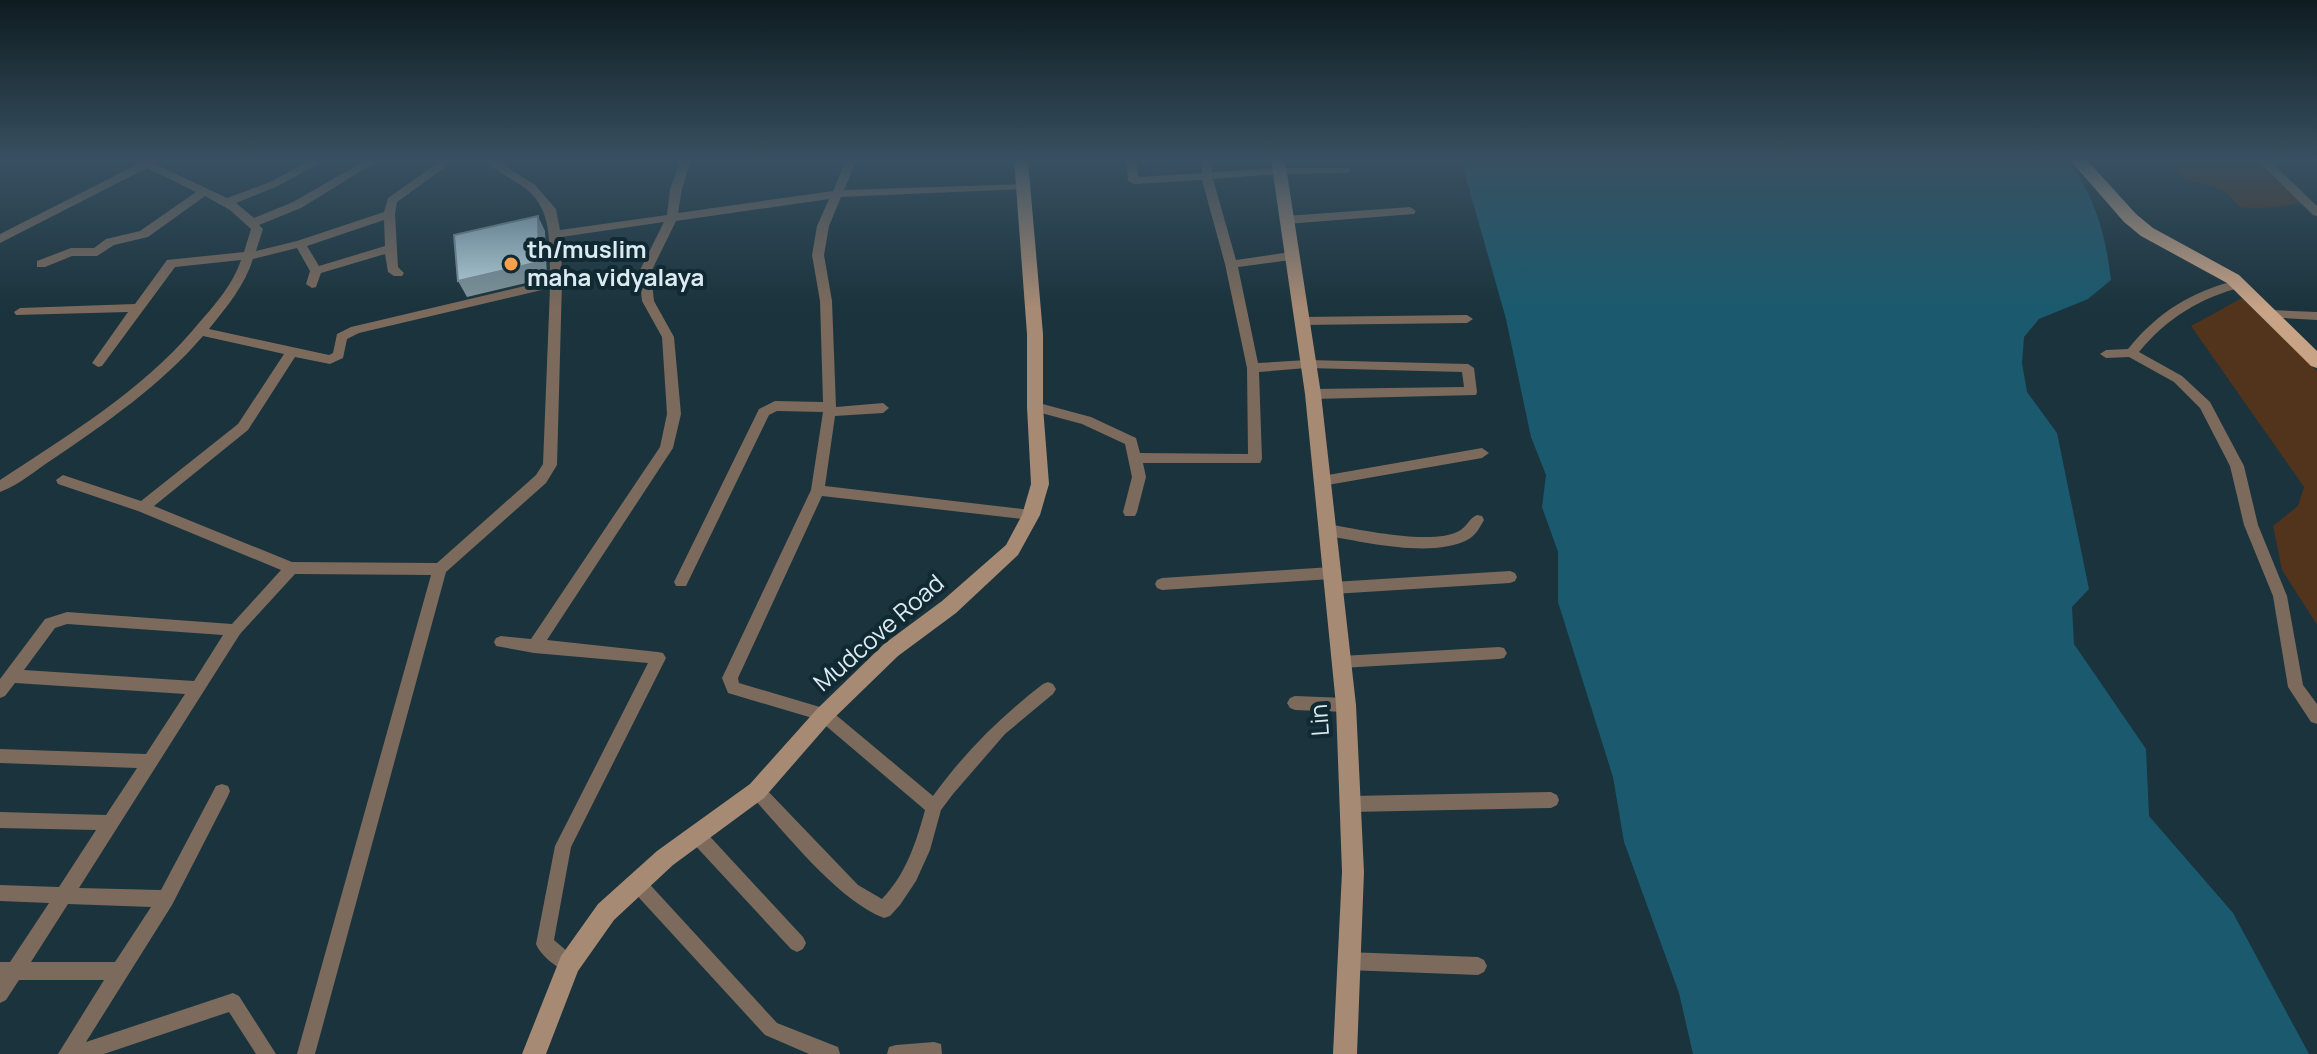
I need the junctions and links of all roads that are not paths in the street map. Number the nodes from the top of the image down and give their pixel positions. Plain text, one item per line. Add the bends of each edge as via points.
1 (58, 209) edge
2 (179, 209) edge
3 (240, 209) edge
4 (287, 209) edge
5 (390, 209) edge
6 (550, 209) edge
7 (673, 209) edge
8 (733, 209) edge
9 (831, 209) edge
10 (1025, 209) edge
11 (1216, 209) edge
12 (1284, 209) edge
13 (2122, 209) edge
14 (1410, 211) dead end
15 (389, 214) junction
16 (672, 218) junction
17 (1286, 220) junction
18 (253, 223) junction
19 (555, 234) junction
20 (0, 239) edge
21 (300, 244) junction
22 (391, 248) junction
23 (253, 255) junction
24 (1291, 256) junction
25 (41, 264) dead end
26 (1231, 264) junction
27 (398, 273) dead end
28 (556, 283) junction
29 (2238, 284) junction
30 (138, 308) junction
31 (20, 312) dead end
32 (2271, 314) junction
33 (2317, 316) edge
34 (1467, 319) dead end
35 (1301, 321) junction
36 (199, 331) junction
37 (2131, 353) junction
38 (290, 354) junction
39 (2106, 354) dead end
40 (2317, 362) edge
41 (98, 363) dead end
42 (1307, 364) junction
43 (1253, 368) junction
44 (1313, 394) junction
45 (1035, 407) junction
46 (883, 408) dead end
47 (830, 409) junction
48 (1482, 453) dead end
49 (1136, 458) junction
50 (63, 480) dead end
51 (1322, 481) junction
52 (0, 487) edge
53 (818, 490) junction
54 (143, 507) junction
55 (1130, 512) dead end
56 (1031, 515) junction
57 (1477, 520) dead end
58 (1327, 530) junction
59 (291, 568) junction
60 (440, 569) junction
61 (1510, 577) dead end
62 (1332, 581) junction
63 (681, 582) dead end
64 (1162, 584) dead end
65 (235, 630) junction
66 (501, 642) dead end
67 (534, 647) junction
68 (1499, 653) dead end
69 (1341, 662) junction
70 (11, 676) junction
71 (198, 688) junction
72 (1048, 689) dead end
73 (0, 691) edge
74 (1295, 703) dead end
75 (1346, 705) junction
76 (824, 715) junction
77 (2317, 717) edge
78 (0, 756) edge
79 (150, 761) junction
80 (222, 791) dead end
81 (757, 791) junction
82 (1551, 800) dead end
83 (1351, 804) junction
84 (934, 807) junction
85 (0, 820) edge
86 (111, 823) junction
87 (697, 835) junction
88 (637, 883) junction
89 (0, 893) edge
90 (64, 895) junction
91 (166, 899) junction
92 (797, 943) dead end
93 (1347, 961) junction
94 (569, 964) junction
95 (1478, 966) dead end
96 (8, 971) edge
97 (118, 971) junction
98 (0, 994) edge
99 (1345, 1048) edge
100 (934, 1051) dead end
101 (67, 1054) edge
102 (76, 1054) edge
103 (267, 1054) edge
104 (306, 1054) edge
105 (534, 1054) edge
106 (831, 1054) edge
107 (896, 1054) edge

1 - 20 street
2 - 25 street via 144,234 110,242 97,252 71,252
3 - 18 street
4 - 18 street
5 - 15 street
6 - 19 street
7 - 16 street
8 - 16 street
9 - 47 street via 818,255 826,301
10 - 45 street, Mudcove Road
11 - 26 street
12 - 17 street, Lin
13 - 29 main road via 2147,232
14 - 17 street
15 - 21 street
15 - 22 street
16 - 19 street
16 - 67 street via 645,272 648,301 668,337 674,414 666,448
17 - 24 street, Lin
18 - 23 street
19 - 28 street
21 - 22 street via 314,278
21 - 23 street
22 - 27 street via 392,269
23 - 30 street via 171,263
23 - 36 street via 236,290
24 - 26 street
24 - 35 street, Lin
26 - 43 street
28 - 38 street via 355,330 341,337 335,359
28 - 60 street via 550,465
29 - 32 main road
29 - 37 street via 2191,299 2153,326
30 - 31 street
30 - 41 street
32 - 33 street
32 - 40 main road
34 - 35 street
35 - 42 street, Lin
36 - 38 street
36 - 52 street via 140,392
37 - 39 street
37 - 77 street via 2178,379 2205,405 2237,466 2251,525 2280,596 2296,687
38 - 54 street via 243,427
42 - 43 street
42 - 44 street, Lin
42 - 44 street via 1468,368 1471,392
43 - 49 street via 1255,459
44 - 51 street, Lin
45 - 49 street via 1086,420 1131,441
45 - 56 street, Mudcove Road via 1040,484
46 - 47 street
47 - 53 street
47 - 63 street via 775,406 764,412
48 - 51 street
49 - 55 street via 1139,477
50 - 54 street
51 - 58 street, Lin
53 - 56 street
53 - 76 street via 730,678 742,693
54 - 59 street
56 - 76 street, Mudcove Road via 1012,550 891,650
57 - 58 street via 1466,535 1445,540 1399,541
58 - 62 street, Lin
59 - 60 street
59 - 65 street
60 - 104 street
61 - 62 street
62 - 64 street
62 - 69 street, Lin
65 - 70 street via 67,618 50,623
65 - 71 street
66 - 67 street
67 - 94 street via 658,658 563,846 545,944
68 - 69 street
69 - 75 street, Lin
70 - 71 street
70 - 73 street
71 - 79 street
72 - 84 street via 1004,722
74 - 75 street
75 - 83 street, Lin
76 - 81 street, Mudcove Road
76 - 84 street
78 - 79 street
79 - 86 street
80 - 91 street
81 - 84 street via 852,891 884,910 917,866
81 - 87 street, Mudcove Road
82 - 83 street
83 - 93 street, Lin
85 - 86 street
86 - 90 street
87 - 88 street, Mudcove Road
87 - 92 street
88 - 94 street, Mudcove Road via 606,912
88 - 106 street via 771,1029
89 - 90 street
90 - 91 street
90 - 96 street
91 - 97 street
93 - 95 street
93 - 99 street, Lin
94 - 105 street, Mudcove Road
96 - 97 street
96 - 98 street
97 - 101 street
100 - 107 street
102 - 103 street via 233,1002

